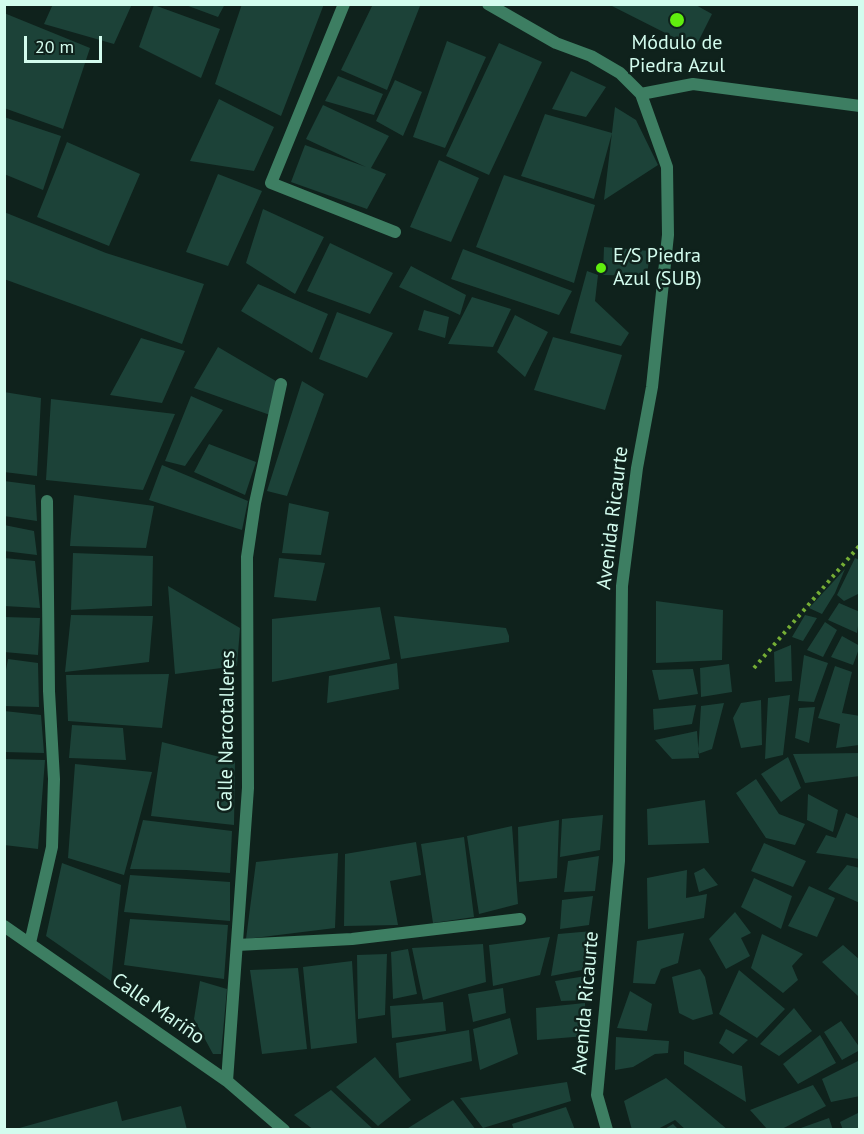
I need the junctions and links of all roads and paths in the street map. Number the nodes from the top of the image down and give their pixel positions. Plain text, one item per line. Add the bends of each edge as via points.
1 (344, 4) edge
2 (488, 4) edge
3 (641, 94) junction
4 (860, 106) edge
5 (395, 232) dead end
6 (281, 384) dead end
7 (47, 501) dead end
8 (860, 545) edge
9 (754, 668) dead end
10 (520, 919) dead end
11 (4, 926) edge
12 (30, 943) junction
13 (237, 945) junction
14 (227, 1081) junction
15 (284, 1130) edge
16 (607, 1130) edge

1 - 5 street via 271,183
2 - 3 street, Avenida Ricaurte via 556,43 591,56 620,73
3 - 4 street via 693,84
3 - 16 street, Avenida Ricaurte via 667,167 668,235 652,387 622,586 619,861 597,1095
6 - 13 street, Calle Narcotalleres via 247,557 248,788
7 - 12 street via 52,847
8 - 9 path
10 - 13 street via 352,939
11 - 12 street, Calle Mariño
12 - 14 street, Calle Mariño
13 - 14 street, Calle Narcotalleres
14 - 15 street, Calle Mariño

